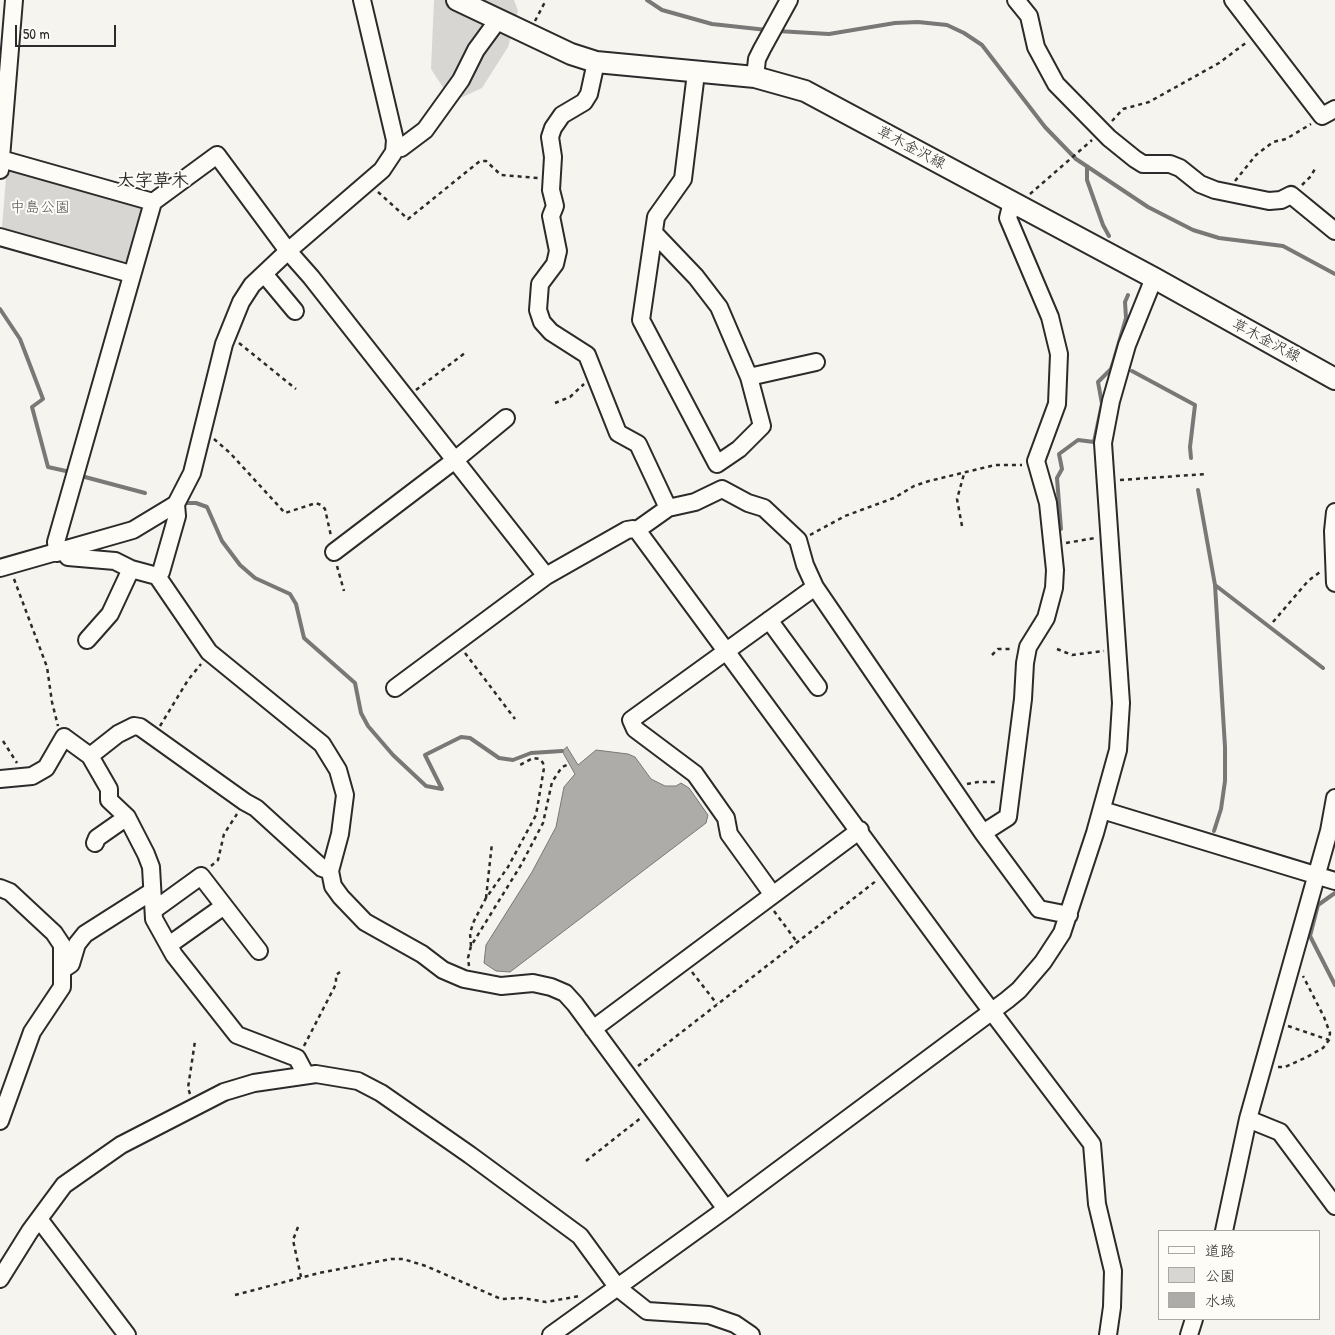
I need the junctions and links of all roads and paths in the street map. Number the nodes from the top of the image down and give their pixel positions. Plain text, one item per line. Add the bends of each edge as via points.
1 (14, 0) edge
2 (362, 0) edge
3 (457, 0) edge
4 (546, 0) edge
5 (789, 0) edge
6 (1016, 0) edge
7 (1233, 0) edge
8 (498, 20) junction
9 (1258, 33) junction
10 (528, 34) junction
11 (596, 62) junction
12 (696, 72) junction
13 (754, 77) junction
14 (1329, 112) edge
15 (1102, 131) junction
16 (395, 149) junction
17 (0, 165) edge
18 (1316, 167) dead end
19 (551, 179) junction
20 (368, 183) junction
21 (1228, 192) junction
22 (1292, 196) junction
23 (153, 202) junction
24 (1016, 204) junction
25 (1335, 231) edge
26 (654, 233) junction
27 (0, 237) edge
28 (288, 252) junction
29 (131, 274) junction
30 (265, 275) junction
31 (1154, 278) junction
32 (295, 311) dead end
33 (227, 336) junction
34 (464, 353) dead end
35 (816, 362) dead end
36 (596, 376) junction
37 (749, 377) junction
38 (1335, 379) edge
39 (296, 389) dead end
40 (405, 397) junction
41 (555, 403) dead end
42 (506, 418) dead end
43 (203, 430) junction
44 (455, 460) junction
45 (1036, 461) junction
46 (964, 474) junction
47 (1206, 474) dead end
48 (1104, 481) junction
49 (176, 504) junction
50 (668, 508) junction
51 (1335, 512) edge
52 (962, 526) dead end
53 (637, 530) junction
54 (1109, 535) junction
55 (798, 543) junction
56 (1054, 544) junction
57 (61, 552) junction
58 (334, 552) junction
59 (5, 567) edge
60 (1334, 568) edge
61 (131, 569) junction
62 (157, 576) junction
63 (546, 576) junction
64 (1335, 583) edge
65 (815, 587) junction
66 (344, 591) dead end
67 (770, 620) junction
68 (1273, 622) dead end
69 (88, 640) dead end
70 (457, 642) junction
71 (1057, 649) dead end
72 (1117, 650) junction
73 (726, 651) junction
74 (1027, 651) junction
75 (211, 654) junction
76 (992, 655) dead end
77 (818, 687) dead end
78 (395, 688) dead end
79 (515, 719) dead end
80 (64, 736) junction
81 (153, 737) junction
82 (3, 741) dead end
83 (90, 756) junction
84 (567, 764) dead end
85 (518, 766) dead end
86 (21, 777) junction
87 (0, 779) edge
88 (995, 782) dead end
89 (956, 792) junction
90 (1335, 798) edge
91 (245, 802) junction
92 (1102, 810) junction
93 (127, 817) junction
94 (860, 830) junction
95 (983, 833) junction
96 (95, 843) dead end
97 (492, 843) dead end
98 (330, 871) junction
99 (889, 871) junction
100 (1316, 875) junction
101 (202, 876) junction
102 (1335, 881) edge
103 (0, 888) edge
104 (152, 892) junction
105 (486, 898) junction
106 (769, 898) junction
107 (224, 906) junction
108 (154, 910) junction
109 (1069, 915) junction
110 (798, 942) junction
111 (169, 945) junction
112 (471, 946) junction
113 (260, 951) dead end
114 (684, 961) junction
115 (1291, 965) junction
116 (62, 970) junction
117 (340, 972) dead end
118 (471, 981) junction
119 (717, 1004) junction
120 (993, 1011) junction
121 (1275, 1021) junction
122 (593, 1029) junction
123 (1329, 1040) junction
124 (195, 1041) dead end
125 (1264, 1062) junction
126 (303, 1068) junction
127 (627, 1074) junction
128 (194, 1107) junction
129 (652, 1109) junction
130 (1248, 1120) junction
131 (0, 1121) edge
132 (586, 1160) dead end
133 (1335, 1206) edge
134 (726, 1208) junction
135 (40, 1219) junction
136 (298, 1227) dead end
137 (1224, 1230) edge
138 (301, 1277) junction
139 (0, 1278) edge
140 (612, 1291) junction
141 (235, 1295) dead end
142 (1194, 1320) edge
143 (127, 1335) edge
144 (551, 1335) edge
145 (751, 1335) edge
146 (1108, 1335) edge
147 (1189, 1335) edge

1 - 17 street
2 - 16 street
3 - 8 main road, 草木金沢線
4 - 10 path
5 - 13 street via 757,59
6 - 15 street via 1029,16 1036,47 1056,84
7 - 9 street
8 - 10 main road, 草木金沢線
8 - 16 street via 425,130
9 - 14 street
9 - 15 path via 1219,64 1149,102 1123,109
10 - 11 main road, 草木金沢線
11 - 12 main road, 草木金沢線
11 - 19 street via 584,102 562,115 553,128 550,137 553,157
12 - 13 main road, 草木金沢線
12 - 26 street via 683,178 656,217
13 - 24 main road, 草木金沢線 via 805,91
14 - 21 path via 1256,154
15 - 21 street via 1143,164 1170,164 1200,184
15 - 24 path via 1067,164
16 - 20 street via 389,164
17 - 23 street
18 - 22 path
19 - 20 path via 501,175 486,161 480,161 408,219
19 - 36 street via 555,206 551,216 558,251 555,264 540,284 538,310 542,322 551,332 587,355
20 - 28 street
21 - 22 street via 1269,201
22 - 25 street
23 - 28 street via 217,155
23 - 29 street
24 - 31 main road, 草木金沢線
24 - 45 street via 1008,218 1050,317 1059,354 1057,404
26 - 37 street via 696,277 718,306
26 - 37 street via 642,320 717,464 739,449 762,426
27 - 29 street
28 - 30 street
28 - 40 street
29 - 57 street via 56,542
30 - 32 street
30 - 33 street via 252,285 241,302
31 - 38 main road, 草木金沢線
31 - 48 street via 1135,321 1111,401 1103,443
33 - 39 path
33 - 43 street
34 - 40 path
35 - 37 street
36 - 41 path via 570,397
36 - 50 street via 618,433 638,444
40 - 44 street
42 - 44 street
43 - 49 street via 192,473
43 - 58 path via 230,453 285,513 321,504 325,509
44 - 58 street
44 - 63 street
45 - 46 path via 1011,466 995,465
45 - 56 street via 1048,503
46 - 52 path via 957,499
46 - 55 path via 914,486 894,498 845,516
47 - 48 path
48 - 54 street
49 - 57 street via 133,530
49 - 62 street via 176,516 161,572
50 - 53 street
50 - 55 street via 695,502 722,489 764,508
51 - 60 street
53 - 63 street via 627,530
53 - 73 street
54 - 56 path
54 - 72 street
55 - 65 street
56 - 74 street via 1054,588 1046,618
57 - 59 street
57 - 61 street via 68,556 107,559
58 - 66 path
59 - 80 path via 43,654 55,716
60 - 64 street
60 - 68 path via 1324,569 1308,582
61 - 62 street
61 - 69 street via 110,614
62 - 75 street
63 - 70 street
65 - 67 street
65 - 89 street
67 - 73 street
67 - 77 street
70 - 78 street
70 - 79 path
71 - 72 path via 1072,655
72 - 92 street via 1120,731
73 - 94 street
73 - 106 street via 631,720 635,729 695,774 726,818 729,834
74 - 76 path via 1004,648
74 - 95 street via 1008,817
75 - 81 path via 188,680
75 - 98 street via 322,744 338,770 345,795 340,834
80 - 83 street
80 - 86 street via 46,768 32,776
81 - 83 street via 134,726
81 - 91 street
82 - 86 path via 17,763
83 - 93 street via 109,788 108,800
84 - 112 path via 552,782 544,823
85 - 105 path via 533,758 543,764 536,815 508,867
86 - 87 street
88 - 89 path via 969,783
89 - 95 street
90 - 100 street
91 - 98 street via 256,808 322,868
91 - 101 path via 224,834 218,860
92 - 100 street
92 - 109 street
93 - 96 street
93 - 104 street via 151,867
94 - 99 street
94 - 106 street
95 - 109 street via 1039,909
97 - 105 path
98 - 118 street via 333,886 366,922 443,970
99 - 110 path
99 - 120 street
100 - 102 street
100 - 115 street
101 - 107 street
101 - 108 street
103 - 116 street via 10,892 54,933 62,945
104 - 108 street
104 - 116 street via 85,934 77,944 71,964
105 - 112 path via 470,933
106 - 110 path
106 - 114 street
107 - 111 street
107 - 113 street
108 - 111 street via 154,919
109 - 120 street via 1044,962 1019,990
110 - 119 path
111 - 126 street via 237,1035
112 - 118 path via 468,958
114 - 119 path
114 - 122 street
115 - 121 street
115 - 123 path via 1302,974 1324,1017
116 - 131 street via 62,987 32,1032
117 - 126 path via 318,1016
118 - 122 street via 488,985 533,983 551,987 564,993
119 - 127 path
120 - 134 street
120 - 146 street via 1092,1144 1097,1204 1113,1271
121 - 123 path
121 - 125 street
122 - 127 street
123 - 125 path via 1323,1048 1285,1067 1276,1068
124 - 128 path via 188,1088
125 - 130 street
126 - 128 street via 224,1092
126 - 140 street via 358,1081 381,1092 567,1225 589,1246
127 - 129 street
128 - 135 street via 121,1145 64,1185
129 - 132 path
129 - 134 street
130 - 133 street via 1280,1132
130 - 137 street
134 - 140 street
135 - 139 street
135 - 143 street
136 - 138 path via 294,1240
138 - 140 path via 403,1259 501,1299 546,1302
138 - 141 path
140 - 144 street
140 - 145 street via 647,1311 709,1314 735,1324
142 - 147 street

